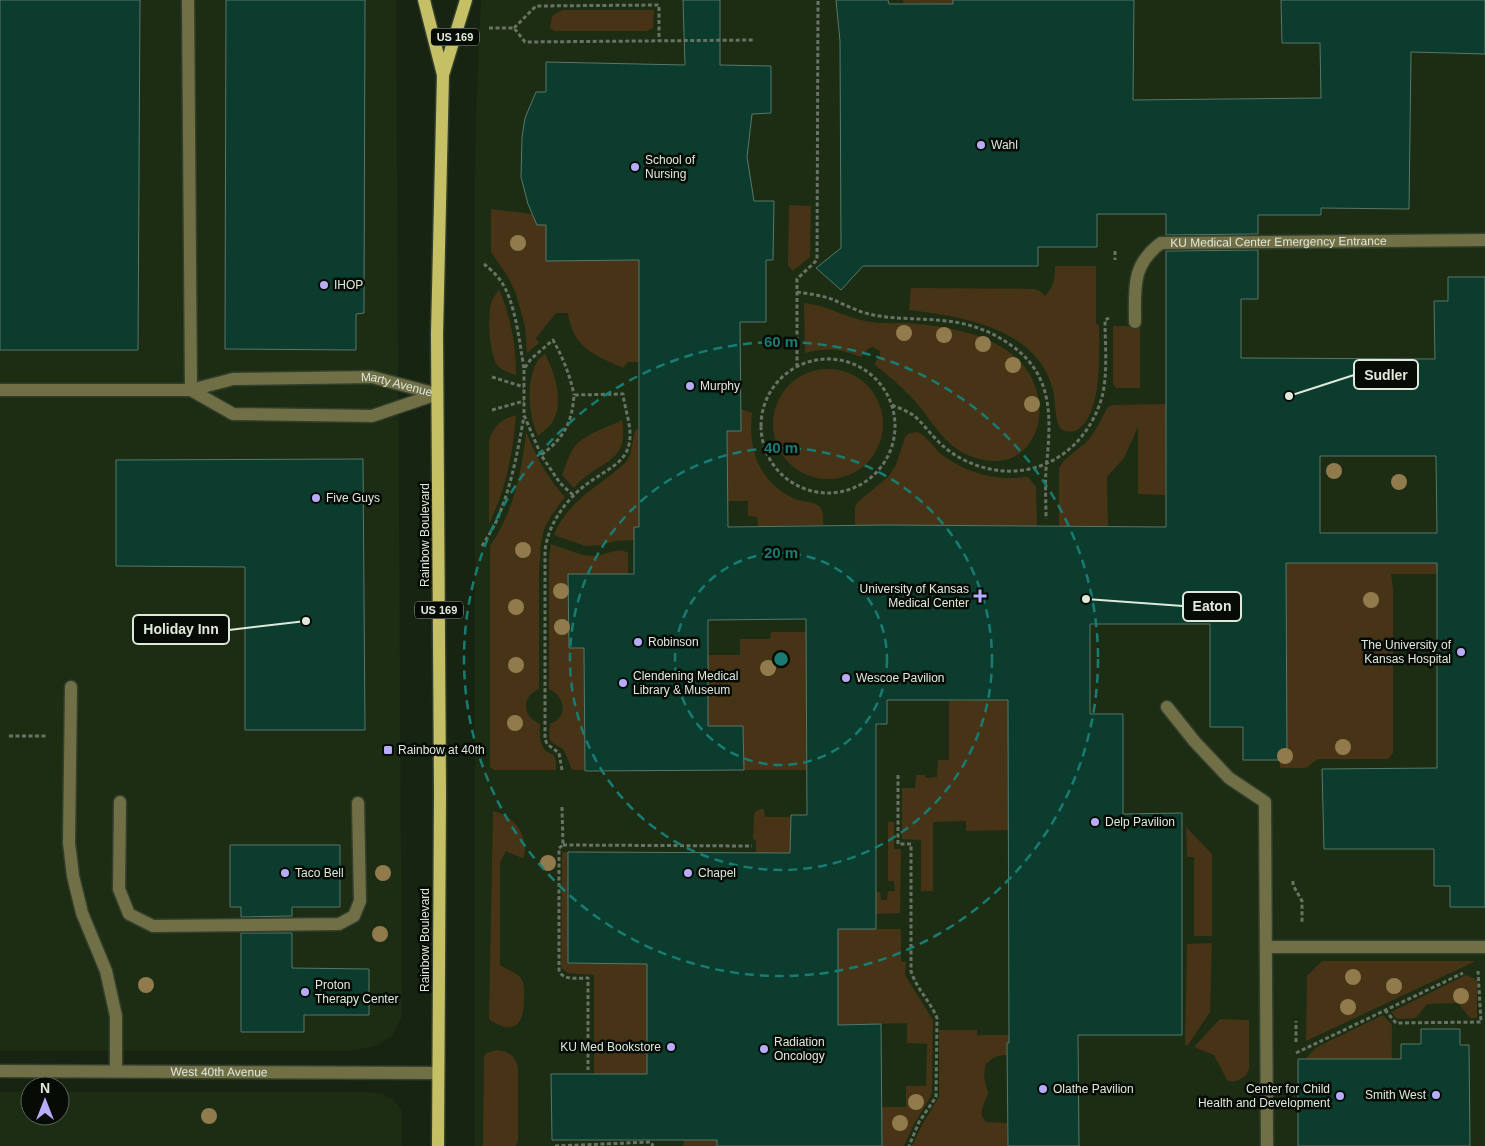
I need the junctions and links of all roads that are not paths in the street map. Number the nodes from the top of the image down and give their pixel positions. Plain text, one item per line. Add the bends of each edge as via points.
1 (188, 0) edge
2 (424, 0) edge
3 (466, 0) edge
4 (443, 75) junction
5 (1485, 240) edge
6 (1136, 322) dead end
7 (0, 390) edge
8 (191, 390) junction
9 (437, 394) junction
10 (71, 687) dead end
11 (1167, 707) dead end
12 (120, 802) dead end
13 (358, 803) dead end
14 (1266, 947) junction
15 (1485, 947) edge
16 (0, 1071) edge
17 (116, 1071) junction
18 (438, 1073) junction
19 (438, 1146) edge
20 (1267, 1146) edge

1 - 8 street
2 - 4 main road, Rainbow Boulevard / US 169
3 - 4 main road, Rainbow Boulevard / US 169
4 - 9 main road, Rainbow Boulevard / US 169
5 - 6 street, KU Medical Center Emergency Entrance via 1161,242 1151,250 1137,273
7 - 8 street, Marty Avenue
8 - 9 street, Marty Avenue via 234,379 372,377
8 - 9 street, Marty Avenue via 234,414 372,416
9 - 18 main road, Rainbow Boulevard / US 169
10 - 17 street via 69,843 82,913 106,971 116,1016
11 - 14 street via 1229,778 1265,802
12 - 13 street via 119,889 129,914 153,926 339,924 354,916 360,901
14 - 15 street
14 - 20 street
16 - 17 street, West 40th Avenue
17 - 18 street, West 40th Avenue
18 - 19 main road, Rainbow Boulevard / US 169

